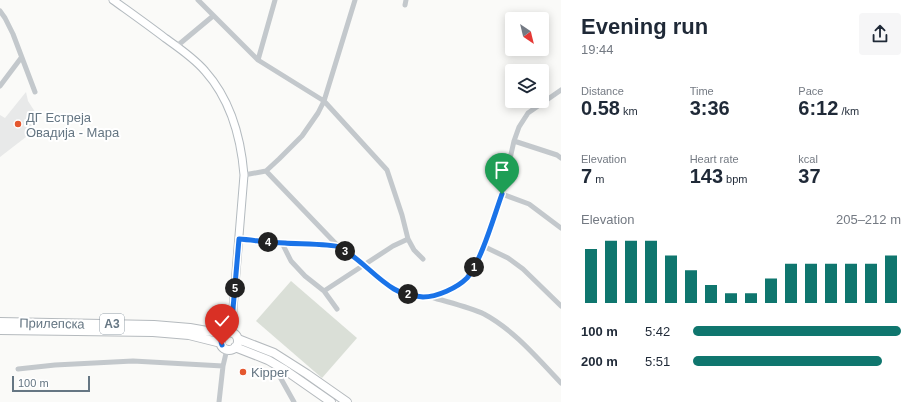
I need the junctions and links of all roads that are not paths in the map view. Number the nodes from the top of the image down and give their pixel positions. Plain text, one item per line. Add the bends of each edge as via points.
1 (113, 0) edge
2 (198, 0) edge
3 (275, 0) edge
4 (355, 0) edge
5 (0, 12) edge
6 (213, 16) junction
7 (177, 46) junction
8 (22, 58) junction
9 (258, 60) junction
10 (0, 86) edge
11 (561, 90) edge
12 (35, 92) dead end
13 (324, 101) junction
14 (514, 141) junction
15 (561, 158) edge
16 (266, 171) junction
17 (244, 175) junction
18 (502, 194) junction
19 (561, 228) edge
20 (239, 239) junction
21 (408, 239) junction
22 (282, 243) junction
23 (338, 246) junction
24 (484, 246) junction
25 (423, 259) dead end
26 (364, 264) junction
27 (324, 291) junction
28 (431, 297) junction
29 (561, 306) edge
30 (337, 309) dead end
31 (0, 322) edge
32 (0, 330) edge
33 (228, 333) junction
34 (238, 339) junction
35 (221, 343) junction
36 (231, 348) junction
37 (223, 366) junction
38 (18, 369) dead end
39 (285, 370) junction
40 (561, 384) edge
41 (219, 402) edge
42 (294, 402) edge
43 (331, 402) edge
44 (347, 402) edge

1 - 7 street
2 - 6 street
3 - 9 street
4 - 13 street
5 - 8 street via 6,18
6 - 7 street
6 - 9 street
7 - 17 street via 205,71 221,93 236,127
8 - 10 street
8 - 12 street
9 - 13 street
11 - 14 street via 528,113 518,127
13 - 16 street via 302,136
13 - 21 street via 387,170
14 - 15 street
14 - 18 street
16 - 17 street
16 - 23 street
17 - 20 street
18 - 19 street via 528,204
18 - 24 street
20 - 22 street
20 - 33 street
21 - 25 street
21 - 26 street
22 - 23 street
22 - 27 street via 291,261
23 - 26 street
24 - 28 street via 467,278 450,290
24 - 29 street via 523,269
26 - 27 street
26 - 28 street via 377,278 396,291
27 - 30 street
28 - 40 street via 483,313 508,330
31 - 33 main road, Прилепска / A3 via 154,325
32 - 35 main road, Прилепска / A3 via 153,332 189,335
33 - 34 main road
33 - 35 main road via 221,338
34 - 36 main road via 238,344
34 - 44 main road via 274,353
35 - 36 main road via 223,347
36 - 37 street
36 - 39 main road via 268,360
37 - 38 street via 133,361
37 - 41 street
39 - 42 street via 280,377
39 - 43 main road

